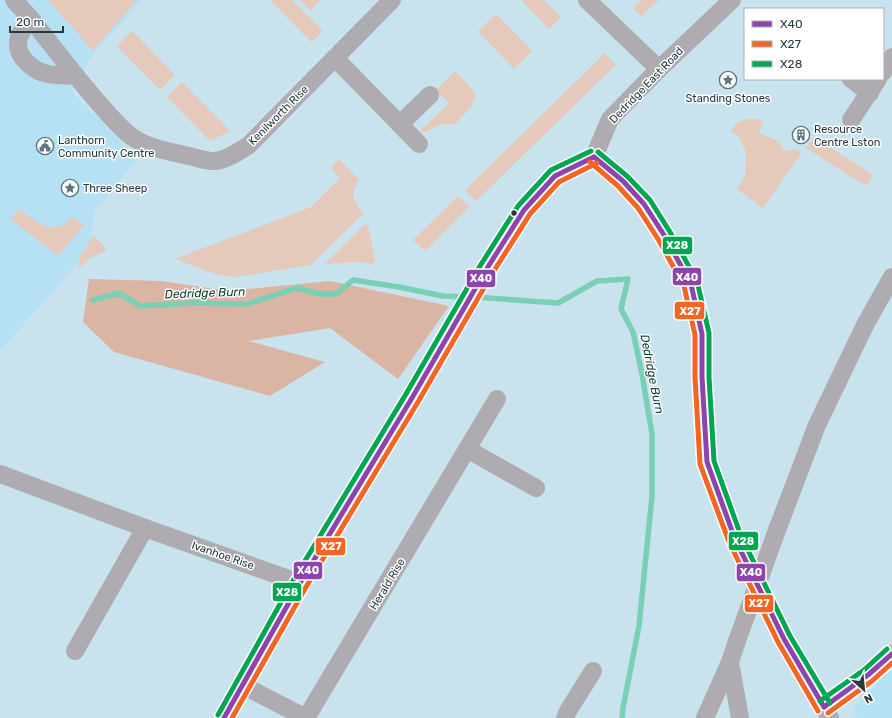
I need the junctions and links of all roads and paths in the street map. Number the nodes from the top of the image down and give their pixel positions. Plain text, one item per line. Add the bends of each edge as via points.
1 (14, 0) edge
2 (392, 0) edge
3 (587, 0) edge
4 (732, 0) edge
5 (31, 19) junction
6 (892, 57) edge
7 (334, 58) junction
8 (659, 69) junction
9 (884, 70) edge
10 (76, 76) junction
11 (854, 80) edge
12 (874, 86) edge
13 (430, 95) dead end
14 (851, 120) dead end
15 (400, 124) junction
16 (419, 144) dead end
17 (594, 157) junction
18 (892, 278) edge
19 (497, 399) dead end
20 (467, 449) junction
21 (0, 474) edge
22 (536, 488) dead end
23 (145, 528) junction
24 (300, 583) junction
25 (75, 651) dead end
26 (892, 654) edge
27 (730, 662) junction
28 (593, 671) dead end
29 (242, 685) junction
30 (827, 713) edge
31 (224, 718) edge
32 (306, 718) edge
33 (565, 718) edge
34 (706, 718) edge
35 (740, 718) edge

1 - 5 street, Kenilworth Rise
2 - 7 street, Kenilworth Rise
3 - 8 street
4 - 8 street, Dedridge East Road
5 - 10 street, Kenilworth Rise
5 - 10 street via 19,35 17,45 29,65 48,74
6 - 9 street
7 - 10 street, Kenilworth Rise via 249,145 234,155 216,161 165,151 136,140
7 - 15 street
8 - 17 street, Dedridge East Road via 610,119
11 - 12 street
12 - 14 street
13 - 15 street
15 - 16 street
17 - 24 street via 555,176 524,210
17 - 30 street via 623,181 644,204 691,284 702,334 707,462 735,539 784,639
18 - 27 street, bridge via 865,325 817,425
19 - 20 street, Herald Rise
20 - 22 street
20 - 32 street, Herald Rise
21 - 23 street, Ivanhoe Rise
23 - 24 street, Ivanhoe Rise
23 - 25 street
24 - 29 street
26 - 30 street
27 - 34 street
27 - 35 street
28 - 33 street
29 - 31 street
29 - 32 street, Herald Rise

